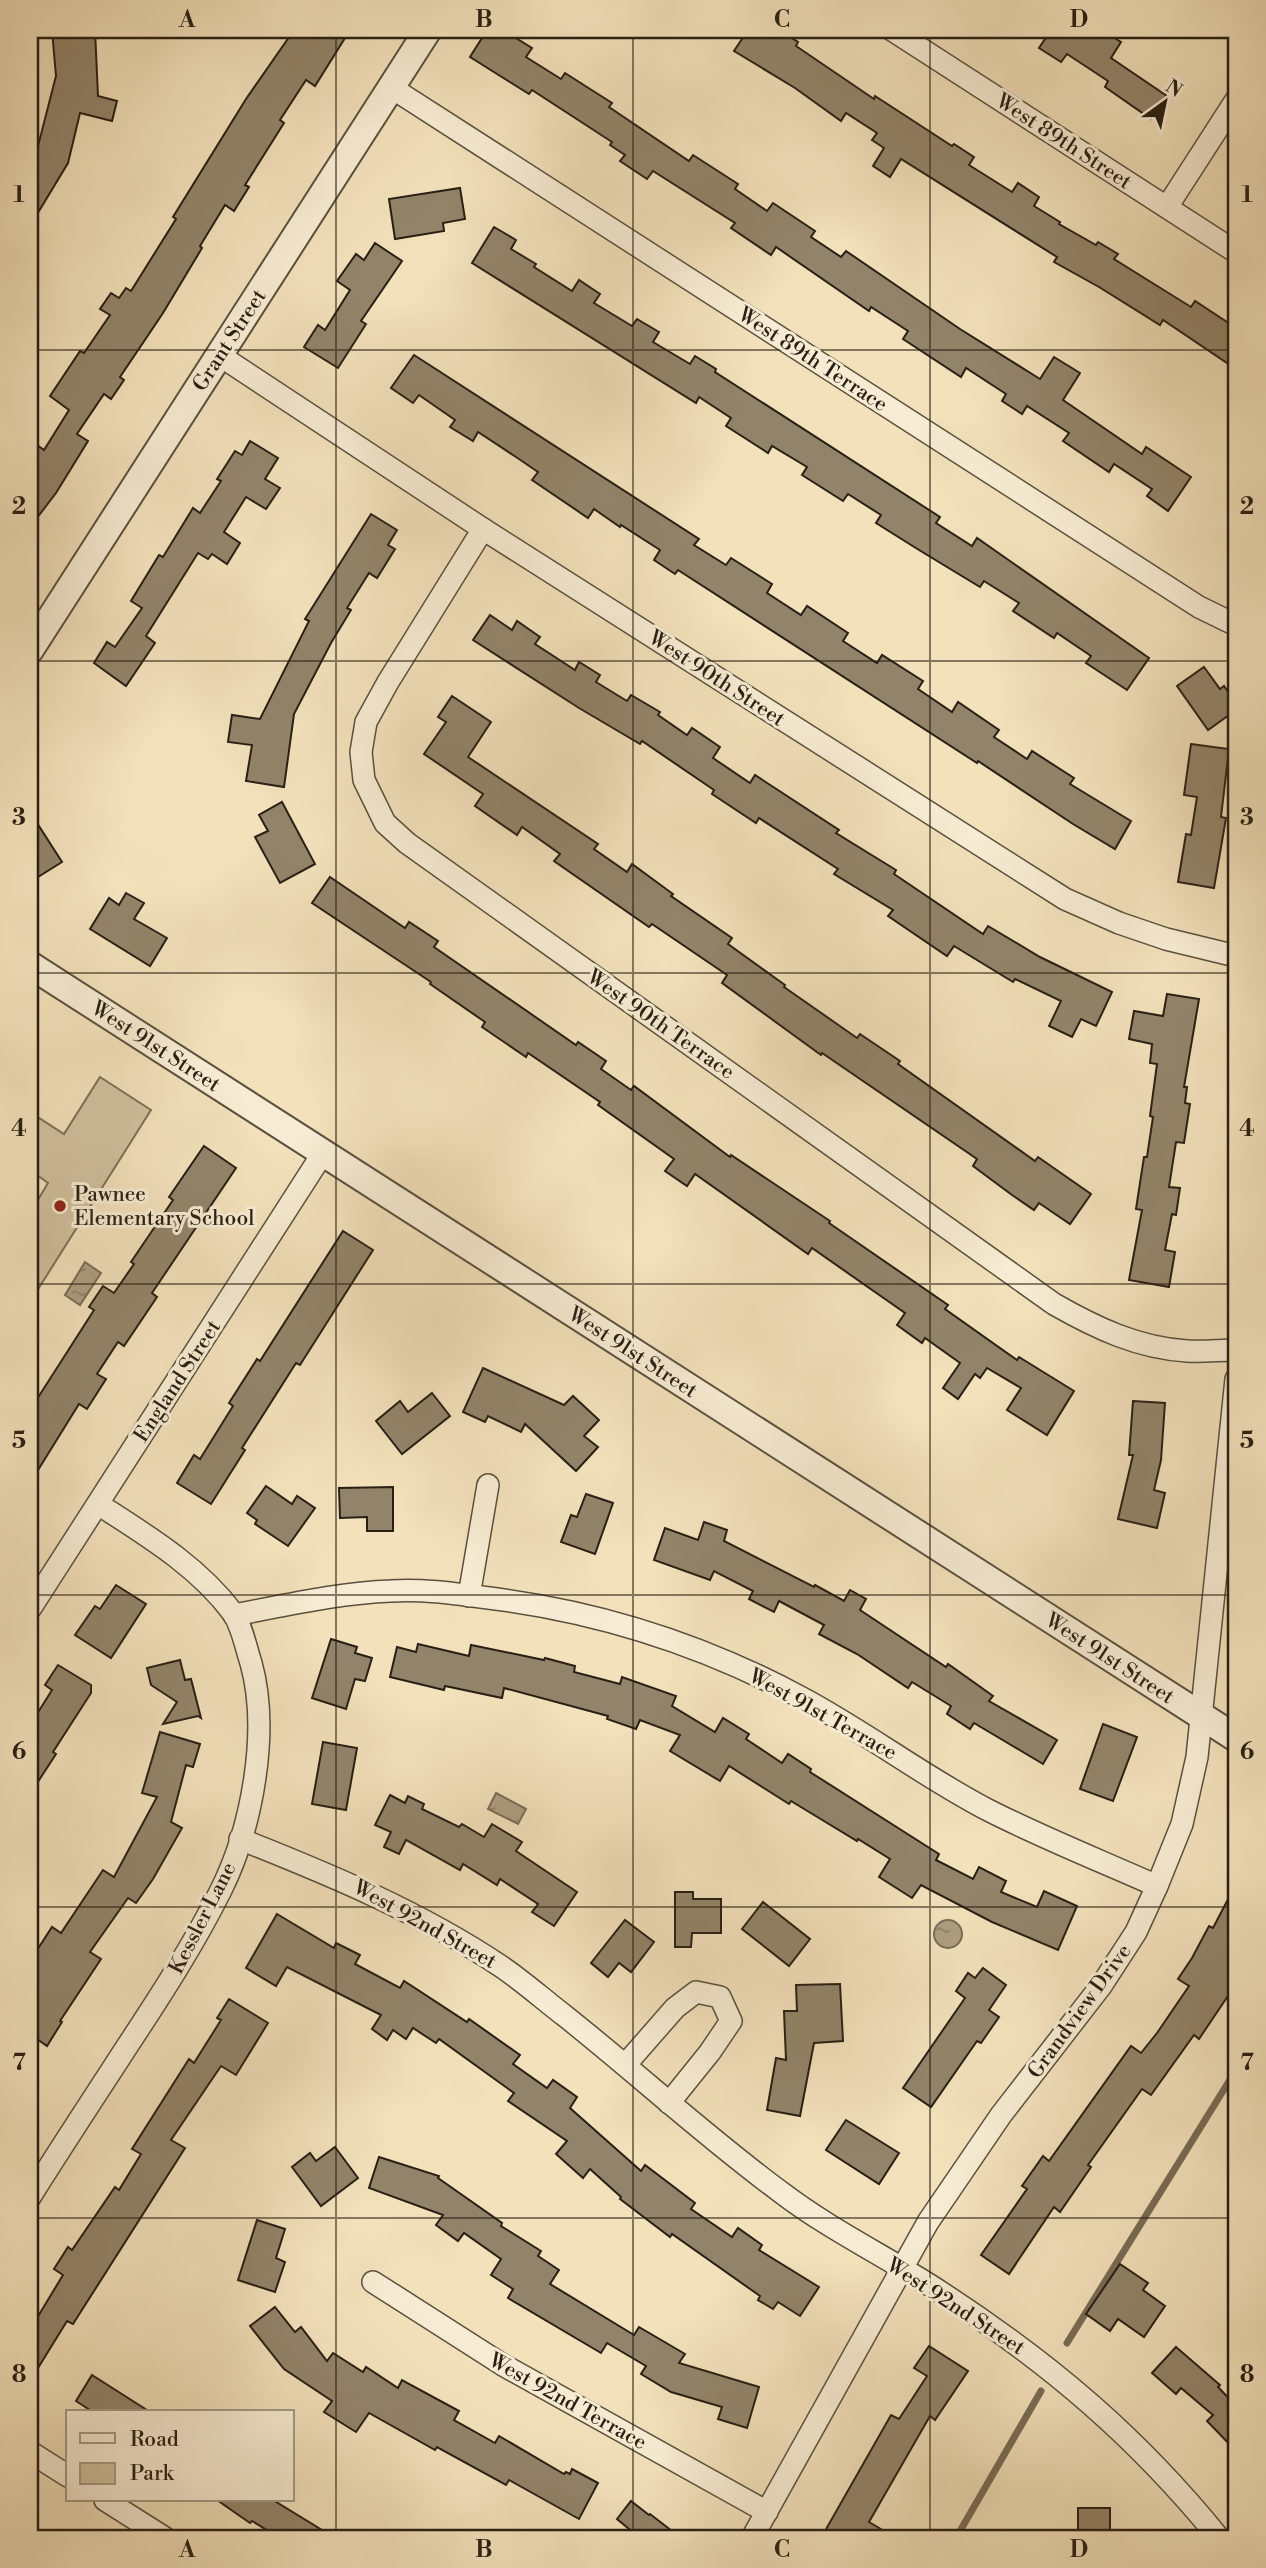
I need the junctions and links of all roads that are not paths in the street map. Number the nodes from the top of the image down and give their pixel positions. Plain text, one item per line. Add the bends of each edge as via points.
1 (428, 30) edge
2 (892, 30) edge
3 (391, 88) junction
4 (1236, 100) edge
5 (1167, 207) junction
6 (1236, 252) edge
7 (219, 355) junction
8 (483, 529) junction
9 (1236, 625) edge
10 (30, 650) edge
11 (1236, 956) edge
12 (30, 965) edge
13 (323, 1153) junction
14 (1236, 1350) edge
15 (1236, 1379) edge
16 (488, 1485) dead end
17 (98, 1504) junction
18 (469, 1595) junction
19 (30, 1609) edge
20 (234, 1615) junction
21 (1201, 1716) junction
22 (1236, 1738) edge
23 (240, 1839) junction
24 (1157, 1886) junction
25 (626, 2064) junction
26 (669, 2103) junction
27 (30, 2196) edge
28 (901, 2269) junction
29 (373, 2282) dead end
30 (30, 2452) edge
31 (66, 2475) edge
32 (108, 2502) edge
33 (767, 2512) junction
34 (164, 2538) edge
35 (752, 2538) edge
36 (1219, 2538) edge

1 - 3 street, Grant Street
2 - 5 street, West 89th Street
3 - 7 street, Grant Street
3 - 9 street, West 89th Terrace via 1199,607
4 - 5 street
5 - 6 street, West 89th Street
7 - 8 street, West 90th Street
7 - 10 street, Grant Street
8 - 11 street, West 90th Street via 1065,899 1143,931
8 - 14 street, West 90th Terrace via 366,722 361,752 364,780 385,823 1054,1304 1092,1326 1135,1342 1187,1351
12 - 13 street, West 91st Street
13 - 17 street, England Street
13 - 21 street, West 91st Street
15 - 21 street, Grandview Drive
16 - 18 street
17 - 19 street, England Street
17 - 20 street, Kessler Lane via 193,1570
18 - 20 street, West 91st Terrace via 393,1591 333,1595
18 - 24 street, West 91st Terrace via 562,1609 647,1631 722,1659 802,1698 989,1810
20 - 23 street, Kessler Lane via 255,1679 260,1720 258,1754
21 - 22 street, West 91st Street
21 - 24 street, Grandview Drive via 1182,1824
23 - 25 street, West 92nd Street via 337,1877 440,1928 504,1968
23 - 27 street, Kessler Lane via 222,1888 177,1969
24 - 28 street, Grandview Drive via 1136,1932 1101,1986 1001,2115
25 - 26 street, West 92nd Street
25 - 26 street via 675,2008 696,1992 720,1997 731,2021
26 - 28 street, West 92nd Street via 784,2195
28 - 33 street, Grandview Drive
28 - 36 street, West 92nd Street via 989,2323 1058,2375 1121,2430
29 - 33 street, West 92nd Terrace via 503,2365
30 - 31 street
32 - 34 street
33 - 35 street, Grandview Drive

